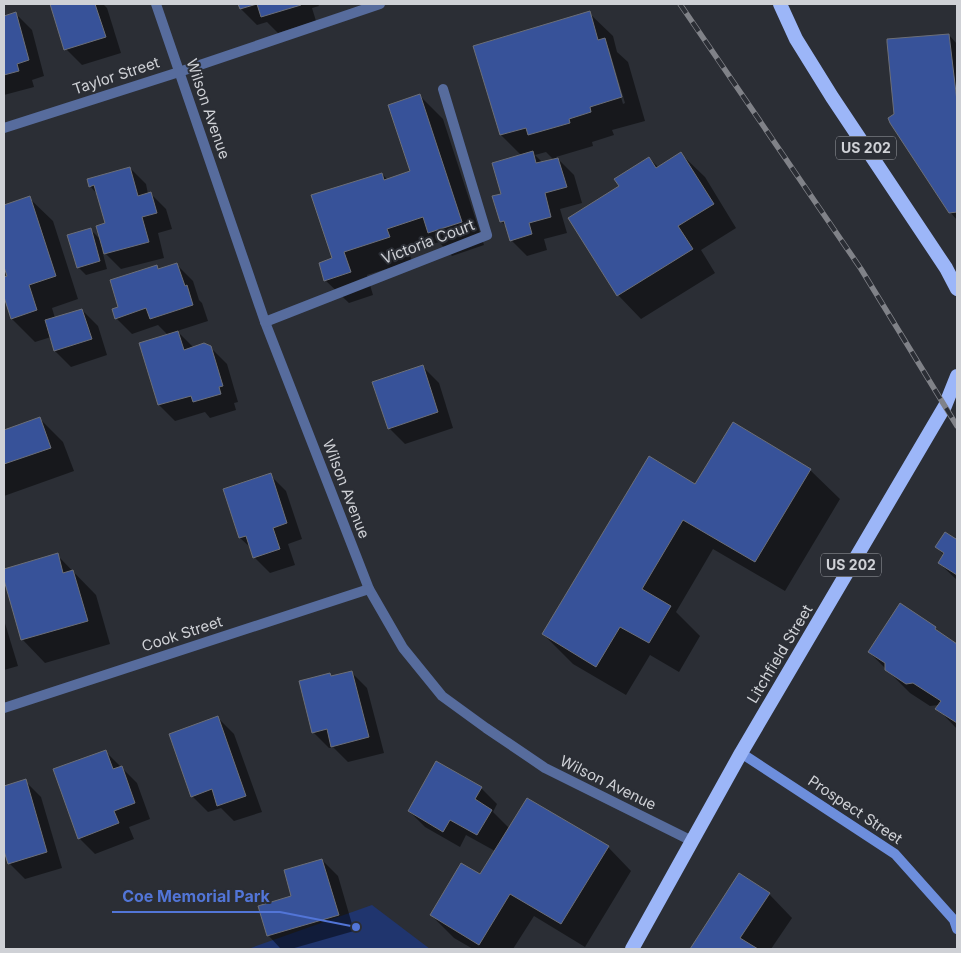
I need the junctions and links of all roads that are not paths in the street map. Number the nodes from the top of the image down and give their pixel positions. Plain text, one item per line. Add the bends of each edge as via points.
1 (156, 4) edge
2 (380, 4) edge
3 (780, 4) edge
4 (179, 72) junction
5 (443, 89) dead end
6 (4, 128) edge
7 (957, 289) edge
8 (266, 322) junction
9 (957, 376) edge
10 (369, 589) junction
11 (4, 708) edge
12 (741, 753) junction
13 (692, 841) junction
14 (957, 929) edge
15 (632, 949) edge

1 - 4 street, Wilson Avenue
2 - 4 street, Taylor Street
3 - 7 highway, US 202 via 796,39 832,97
4 - 6 street, Taylor Street
4 - 8 street, Wilson Avenue
5 - 8 street, Victoria Court via 487,235
8 - 10 street, Wilson Avenue
9 - 12 highway, Litchfield Street / US 202 via 945,406
10 - 11 street, Cook Street
10 - 13 street, Wilson Avenue via 403,648 442,696 545,768
12 - 13 highway, Litchfield Street / US 202
12 - 14 main road, Prospect Street via 895,854 954,920
13 - 15 highway, Litchfield Street / US 202

